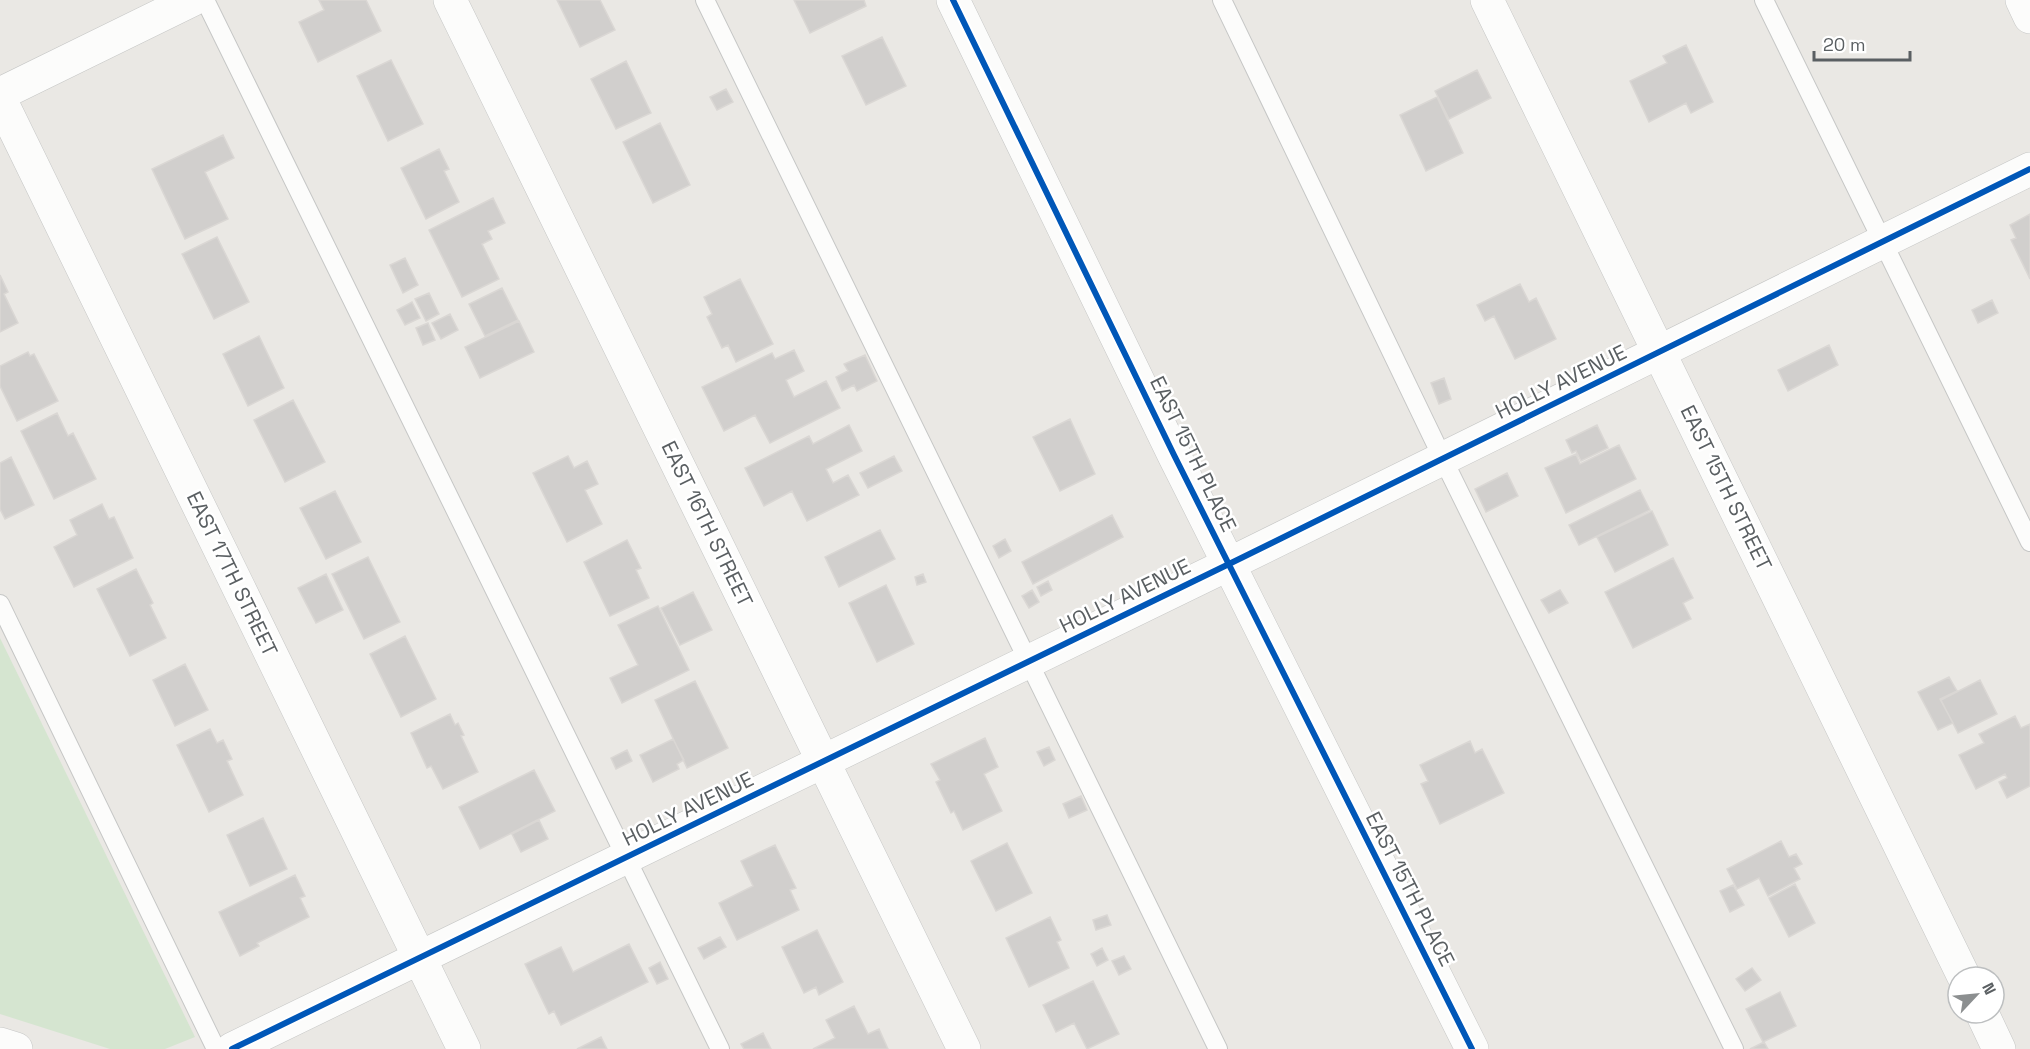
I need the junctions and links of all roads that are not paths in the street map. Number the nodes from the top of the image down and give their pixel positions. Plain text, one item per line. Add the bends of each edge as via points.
1 (192, 0) edge
2 (205, 0) edge
3 (450, 0) edge
4 (705, 0) edge
5 (953, 0) edge
6 (1222, 0) edge
7 (1487, 0) edge
8 (1764, 0) edge
9 (2022, 0) edge
10 (2030, 16) edge
11 (0, 94) edge
12 (0, 99) edge
13 (2030, 170) edge
14 (1882, 242) junction
15 (1659, 352) junction
16 (1443, 459) junction
17 (2030, 542) edge
18 (1229, 564) junction
19 (0, 604) edge
20 (1028, 662) junction
21 (824, 761) junction
22 (626, 858) junction
23 (420, 958) junction
24 (1958, 965) edge
25 (1988, 1025) edge
26 (0, 1044) edge
27 (16, 1049) edge
28 (216, 1049) edge
29 (232, 1049) edge
30 (464, 1049) edge
31 (720, 1049) edge
32 (964, 1049) edge
33 (1218, 1049) edge
34 (1472, 1049) edge
35 (1734, 1049) edge
36 (2000, 1049) edge

1 - 11 street
2 - 22 lane
3 - 21 street, EAST 16TH STREET
4 - 20 lane
5 - 18 street, EAST 15TH PLACE
6 - 16 lane
7 - 15 street, EAST 15TH STREET
8 - 14 lane
9 - 10 street
12 - 23 street, EAST 17TH STREET
13 - 14 street, HOLLY AVENUE
14 - 15 street, HOLLY AVENUE
14 - 17 lane
15 - 16 street, HOLLY AVENUE
15 - 24 street, EAST 15TH STREET
16 - 18 street, HOLLY AVENUE
16 - 35 lane
18 - 20 street, HOLLY AVENUE
18 - 34 street, EAST 15TH PLACE
19 - 28 lane
20 - 21 street, HOLLY AVENUE
20 - 33 lane
21 - 22 street, HOLLY AVENUE
21 - 32 street, EAST 16TH STREET
22 - 23 street, HOLLY AVENUE
22 - 31 lane
23 - 29 street, HOLLY AVENUE
23 - 30 street, EAST 17TH STREET
25 - 36 street
26 - 27 street

